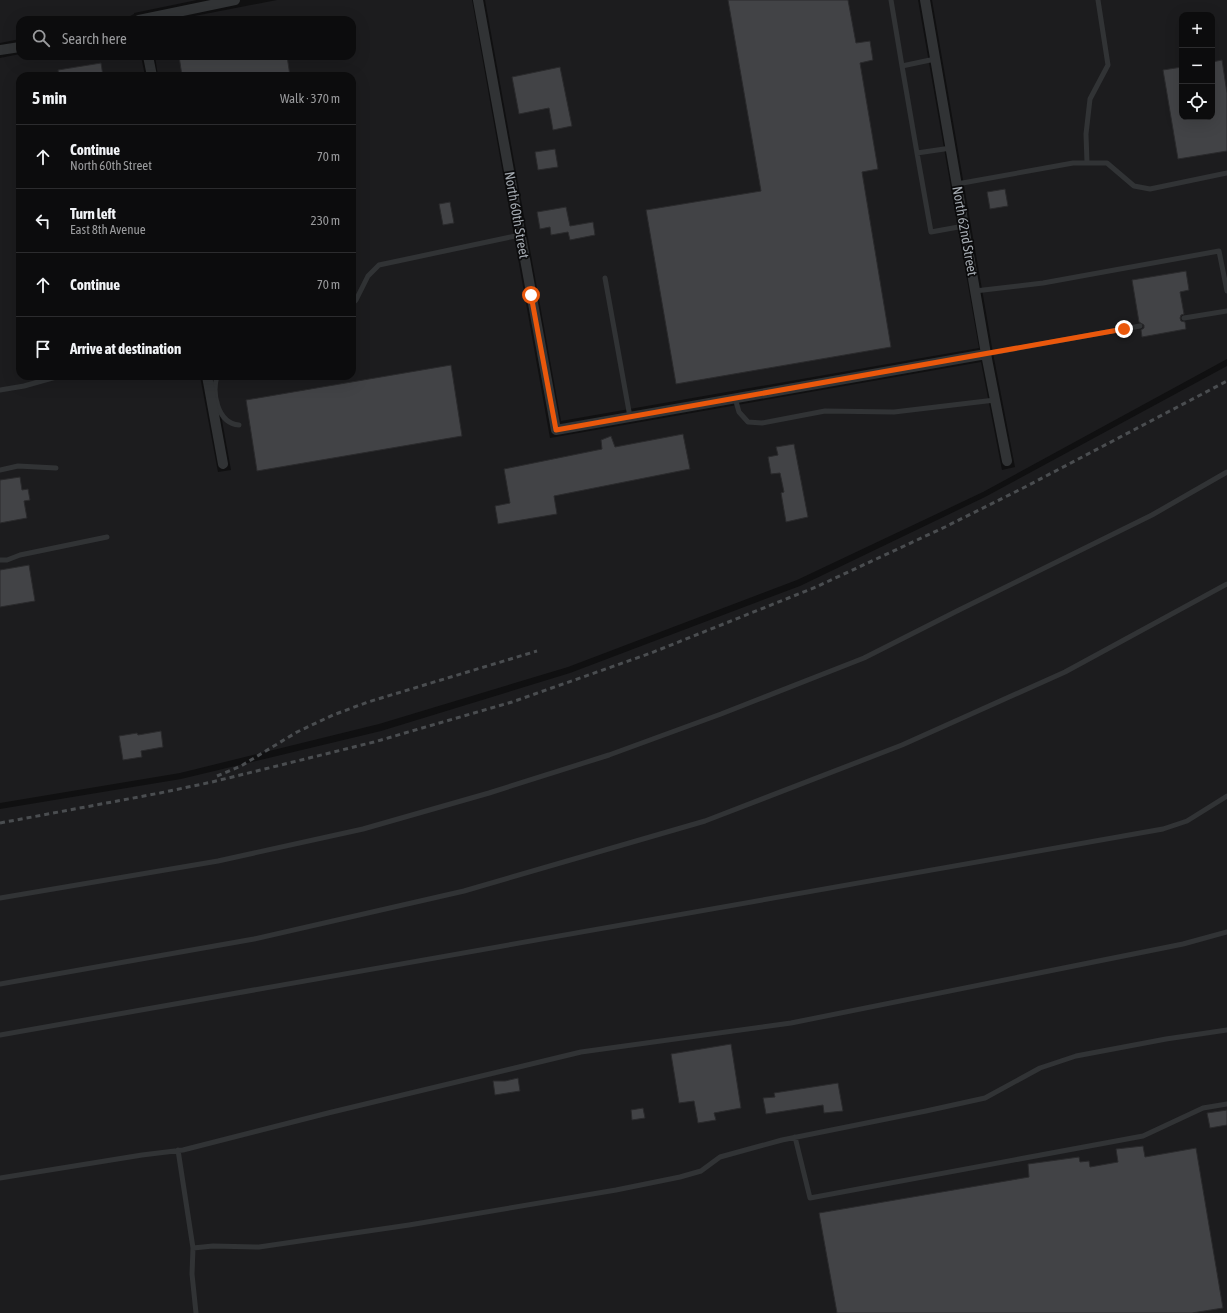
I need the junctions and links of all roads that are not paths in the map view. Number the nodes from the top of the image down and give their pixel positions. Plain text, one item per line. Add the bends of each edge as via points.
1 (235, 0) edge
2 (478, 0) edge
3 (891, 0) edge
4 (925, 0) edge
5 (1098, 0) edge
6 (160, 16) edge
7 (16, 48) edge
8 (0, 50) edge
9 (936, 59) junction
10 (149, 60) edge
11 (902, 66) junction
12 (151, 72) edge
13 (951, 148) junction
14 (917, 153) junction
15 (1087, 163) junction
16 (1227, 174) edge
17 (957, 184) junction
18 (964, 226) junction
19 (520, 235) junction
20 (605, 278) dead end
21 (976, 290) junction
22 (1227, 291) edge
23 (356, 300) edge
24 (1227, 311) edge
25 (1184, 318) dead end
26 (1140, 326) dead end
27 (986, 354) junction
28 (45, 380) edge
29 (208, 380) edge
30 (217, 380) edge
31 (0, 390) edge
32 (734, 398) junction
33 (995, 400) junction
34 (630, 417) junction
35 (239, 425) dead end
36 (1007, 461) dead end
37 (223, 464) dead end
38 (56, 468) dead end
39 (0, 470) edge
40 (1227, 472) edge
41 (107, 537) dead end
42 (0, 560) edge
43 (1227, 584) edge
44 (1227, 796) edge
45 (0, 898) edge
46 (1227, 932) edge
47 (0, 984) edge
48 (1227, 1030) edge
49 (0, 1034) edge
50 (1227, 1104) edge
51 (795, 1137) junction
52 (178, 1150) junction
53 (0, 1178) edge
54 (193, 1248) junction
55 (196, 1313) edge

1 - 6 street
2 - 19 street, North 60th Street
3 - 11 lane
4 - 9 street, North 62nd Street
5 - 15 lane via 1108,65 1090,99 1086,134
7 - 8 street
9 - 11 lane
9 - 13 street, North 62nd Street
10 - 12 street
11 - 14 lane
13 - 14 lane
13 - 17 street, North 62nd Street
14 - 18 lane via 931,232
15 - 16 lane via 1107,164 1134,186 1150,189
15 - 17 lane via 1073,163
17 - 18 street, North 62nd Street
18 - 21 street, North 62nd Street
19 - 23 lane via 379,265 368,276
19 - 34 street, North 60th Street via 556,430
20 - 34 lane
21 - 22 lane via 1043,283 1219,251
21 - 27 street, North 62nd Street
24 - 25 lane
26 - 27 lane
27 - 32 street
27 - 33 street, North 62nd Street
28 - 31 lane
29 - 37 street
30 - 35 lane via 218,407 225,418 234,425
32 - 33 lane via 739,412 748,422 762,423 825,411 894,412
32 - 34 street
33 - 36 street, North 62nd Street
38 - 39 lane via 18,466
40 - 45 lane via 1152,515 864,658 721,714 609,754 489,793 363,829 218,861
41 - 42 lane
43 - 47 lane via 1058,675 902,745 705,821 464,891 254,939
44 - 49 lane via 1187,821 1163,829
46 - 52 lane via 1183,944 791,1023 581,1052
48 - 51 lane via 1076,1056 1040,1068 985,1098
50 - 51 lane via 1203,1108 1143,1136 810,1198
51 - 54 lane via 720,1157 701,1171 623,1188 409,1225 259,1247
52 - 53 lane
52 - 54 lane
54 - 55 lane via 192,1274

